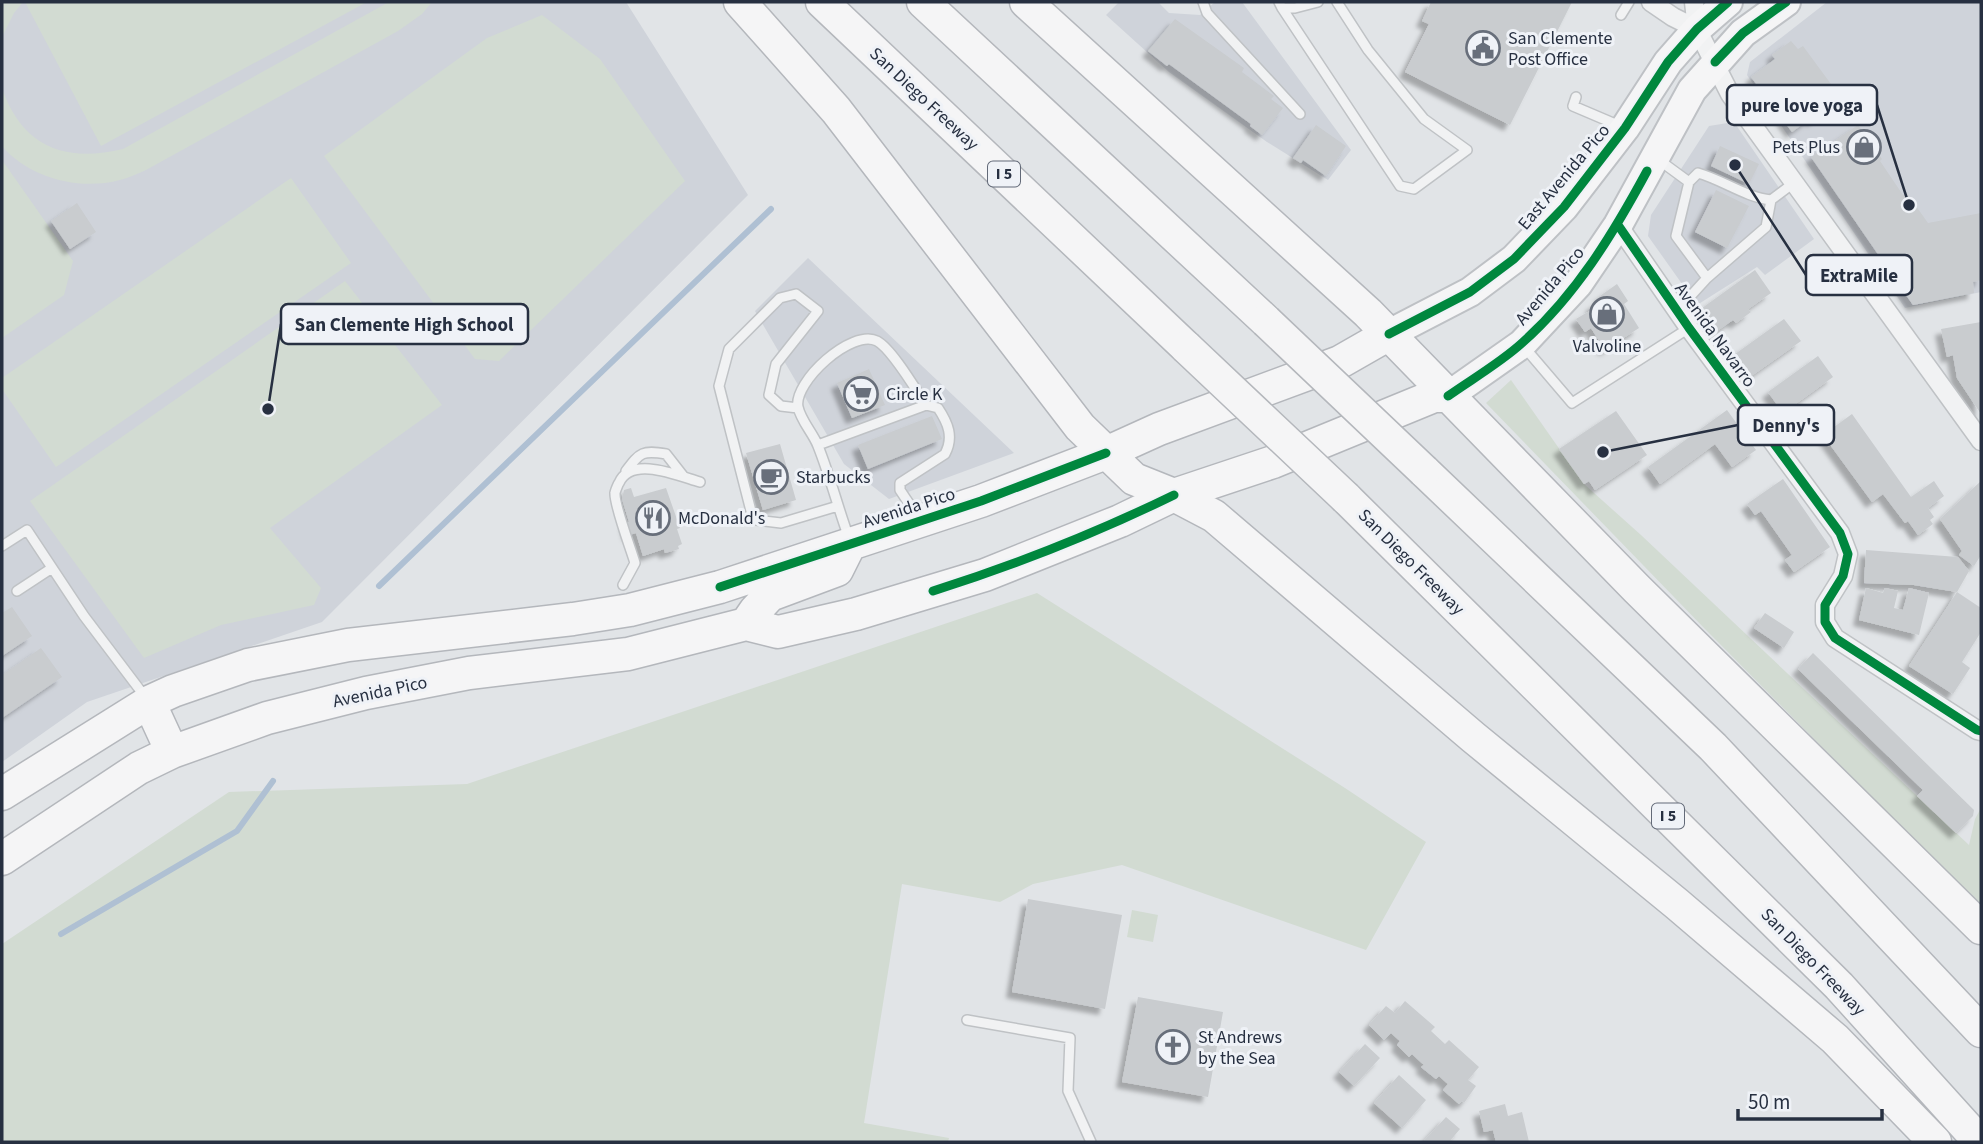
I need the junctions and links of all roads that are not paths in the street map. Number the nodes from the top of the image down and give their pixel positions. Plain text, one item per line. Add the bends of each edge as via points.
1 (740, 2) edge
2 (822, 2) edge
3 (923, 2) edge
4 (1026, 2) edge
5 (1203, 2) edge
6 (1318, 2) edge
7 (1337, 2) edge
8 (1629, 2) edge
9 (1651, 2) edge
10 (1728, 2) edge
11 (1786, 2) edge
12 (1281, 5) edge
13 (1621, 15) dead end
14 (1695, 15) edge
15 (1715, 62) junction
16 (1576, 97) dead end
17 (1300, 114) dead end
18 (1625, 128) junction
19 (1655, 156) junction
20 (1689, 182) junction
21 (1795, 182) junction
22 (1771, 200) junction
23 (1618, 225) junction
24 (1707, 278) junction
25 (1677, 311) junction
26 (1689, 328) junction
27 (1390, 334) junction
28 (1522, 344) junction
29 (1448, 396) junction
30 (926, 405) junction
31 (799, 408) junction
32 (1981, 442) edge
33 (818, 445) junction
34 (1106, 453) junction
35 (622, 476) junction
36 (684, 477) junction
37 (700, 482) dead end
38 (1174, 495) junction
39 (838, 506) junction
40 (921, 521) junction
41 (851, 543) junction
42 (2, 546) edge
43 (52, 568) junction
44 (623, 585) dead end
45 (720, 587) junction
46 (17, 591) dead end
47 (746, 624) junction
48 (628, 654) junction
49 (149, 702) junction
50 (1981, 731) edge
51 (172, 752) junction
52 (2, 794) edge
53 (2, 859) edge
54 (1981, 928) edge
55 (967, 1020) dead end
56 (1981, 1031) edge
57 (1091, 1142) edge
58 (1935, 1142) edge
59 (1980, 1142) edge

1 - 34 highway via 835,110 1080,427
2 - 59 highway, San Diego Freeway / I 5, bridge via 1346,498 1839,986
3 - 56 highway, bridge via 1713,747
4 - 27 highway
5 - 17 lane
6 - 12 lane via 1295,8
7 - 12 lane via 1368,50 1424,119 1466,150 1414,189 1400,186
8 - 13 lane
9 - 14 street via 1673,18
10 - 14 main road, East Avenida Pico
11 - 15 main road via 1743,33
14 - 15 street
14 - 18 main road, East Avenida Pico
15 - 19 main road, Avenida Pico via 1692,90
15 - 21 street via 1730,94
16 - 18 lane via 1573,106
18 - 27 main road, East Avenida Pico via 1564,207 1514,259 1470,292
19 - 20 lane
19 - 23 main road, Avenida Pico
20 - 22 lane via 1698,173
20 - 24 lane via 1676,236
21 - 22 lane
21 - 32 street
22 - 24 lane via 1766,227
23 - 25 street, Avenida Navarro
23 - 28 main road, Avenida Pico via 1578,284
24 - 25 lane
25 - 26 street, Avenida Navarro
26 - 28 lane via 1572,403
26 - 50 street, Avenida Navarro via 1840,533 1848,554 1846,565 1825,605 1825,622 1835,638
27 - 29 highway
27 - 34 highway, East Avenida Pico via 1340,362
28 - 29 main road, Avenida Pico
29 - 38 highway, Avenida Pico via 1434,396 1273,463
29 - 54 highway
30 - 31 lane via 898,364 877,341 868,340 835,353 816,369 799,392
30 - 33 lane
30 - 40 lane via 938,408 950,438 945,454 900,483
31 - 33 lane
31 - 39 lane via 781,406 769,395 776,364 818,312 796,294 780,298 729,349 719,386 756,520 782,523
33 - 39 lane
34 - 38 highway via 1134,479
34 - 40 highway, Avenida Pico
35 - 36 lane via 642,468
35 - 36 lane via 638,456 649,451 666,454
35 - 44 lane via 615,492 635,563
36 - 37 lane
38 - 47 highway, Avenida Pico via 985,575 856,614 778,632
38 - 58 highway via 1214,516 1677,904 1835,1039
39 - 41 lane
40 - 41 highway, Avenida Pico
41 - 45 highway, Avenida Pico
41 - 47 highway via 837,570 770,595
42 - 43 lane via 27,530
43 - 46 lane
43 - 49 lane
45 - 48 highway via 711,609 657,623 635,639
45 - 49 highway, Avenida Pico via 618,612 348,646 248,665
47 - 48 highway, Avenida Pico
48 - 51 highway, Avenida Pico via 469,673 366,694 267,718
49 - 51 highway
49 - 52 highway, Avenida Pico
51 - 53 highway, Avenida Pico via 139,768
55 - 57 lane via 1070,1038 1068,1091

